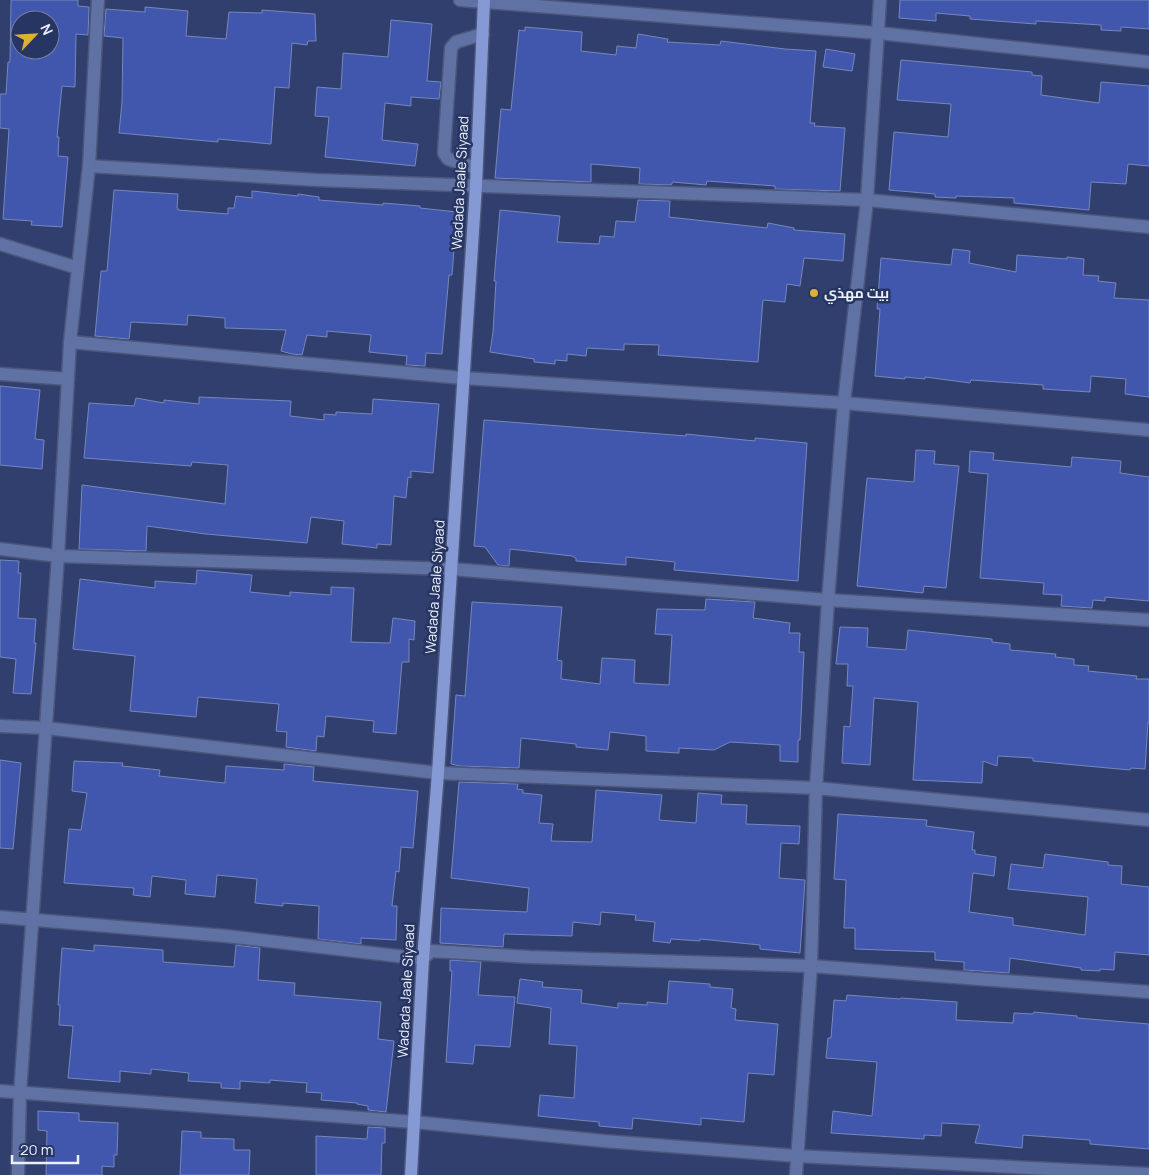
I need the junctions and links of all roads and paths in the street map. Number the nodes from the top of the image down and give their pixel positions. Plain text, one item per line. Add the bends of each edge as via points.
1 (98, 0) edge
2 (460, 0) edge
3 (880, 0) edge
4 (484, 1) edge
5 (878, 33) junction
6 (483, 34) junction
7 (1149, 62) edge
8 (89, 166) junction
9 (476, 168) junction
10 (476, 185) junction
11 (867, 200) junction
12 (1149, 227) edge
13 (0, 244) edge
14 (78, 268) junction
15 (70, 342) junction
16 (0, 374) edge
17 (68, 378) junction
18 (463, 378) junction
19 (844, 403) junction
20 (1149, 430) edge
21 (0, 549) edge
22 (58, 556) junction
23 (451, 569) junction
24 (828, 600) junction
25 (1149, 620) edge
26 (0, 726) edge
27 (46, 728) junction
28 (438, 773) junction
29 (816, 788) junction
30 (1149, 820) edge
31 (0, 917) edge
32 (33, 921) junction
33 (422, 959) junction
34 (811, 966) junction
35 (1149, 992) edge
36 (0, 1091) edge
37 (20, 1092) junction
38 (414, 1122) junction
39 (797, 1156) junction
40 (1149, 1174) edge
41 (18, 1175) edge
42 (411, 1175) edge
43 (796, 1175) edge

1 - 8 street
2 - 4 street
3 - 5 street
4 - 5 street
4 - 6 main road, Wadada Jaale Siyaad
5 - 7 street
5 - 11 street
6 - 9 main road, Wadada Jaale Siyaad
6 - 9 street via 456,42 451,48 444,152 448,159
8 - 10 street via 317,180
8 - 14 street
9 - 10 main road, Wadada Jaale Siyaad
10 - 11 street
10 - 18 main road, Wadada Jaale Siyaad
11 - 12 street
11 - 19 street
13 - 14 street
14 - 15 street
15 - 17 street
15 - 18 street
16 - 17 street
17 - 22 street
18 - 19 street
18 - 23 main road, Wadada Jaale Siyaad
19 - 20 street
19 - 24 street
21 - 22 street
22 - 23 street
22 - 27 street
23 - 24 street
23 - 28 main road, Wadada Jaale Siyaad
24 - 25 street
24 - 29 street
26 - 27 street
27 - 28 street
27 - 32 street
28 - 29 street
28 - 33 main road, Wadada Jaale Siyaad
29 - 30 street
29 - 34 street
31 - 32 street
32 - 33 street via 226,936
32 - 37 street
33 - 34 street via 431,951
33 - 38 main road, Wadada Jaale Siyaad
34 - 35 street
34 - 39 street
36 - 37 street
37 - 38 street
37 - 41 street
38 - 39 street
38 - 42 main road, Wadada Jaale Siyaad
39 - 40 street
39 - 43 street

